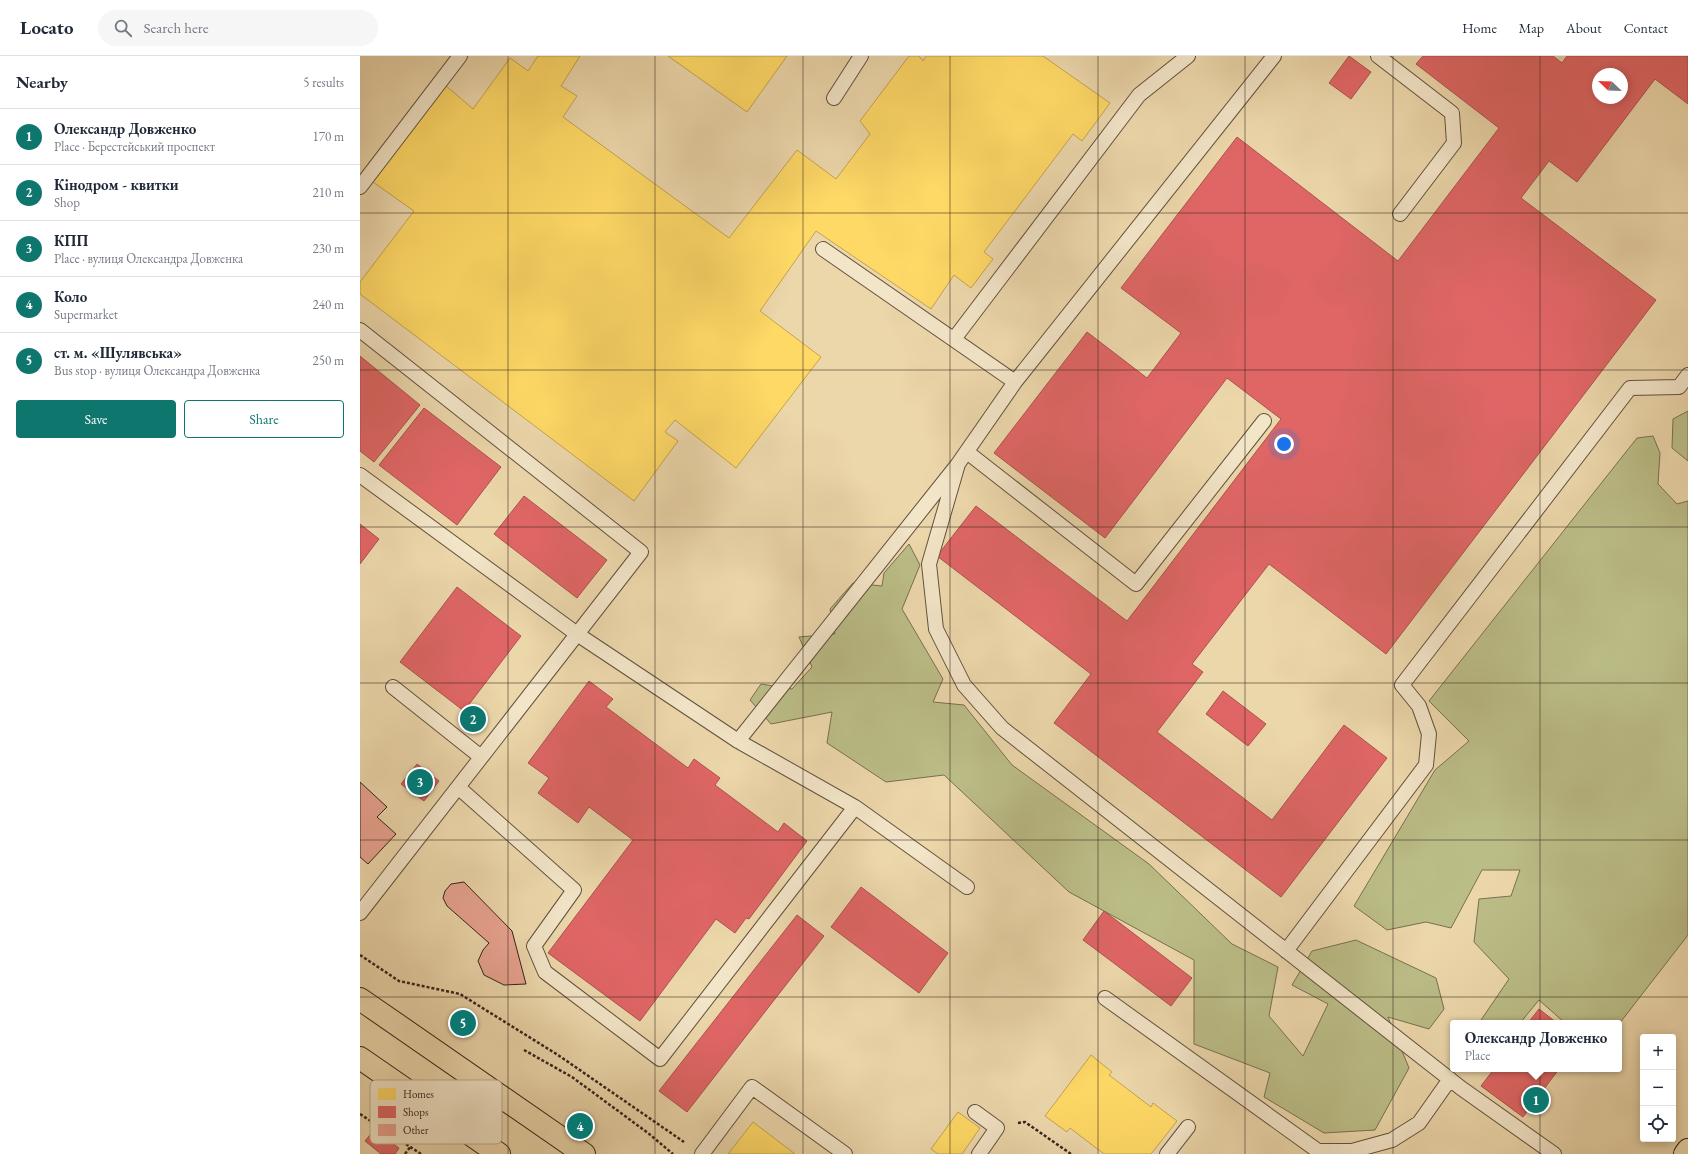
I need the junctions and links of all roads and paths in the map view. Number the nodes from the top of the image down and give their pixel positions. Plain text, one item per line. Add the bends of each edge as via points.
1 (460, 56) edge
2 (861, 56) edge
3 (1188, 56) edge
4 (1274, 56) edge
5 (1378, 56) edge
6 (834, 98) dead end
7 (360, 187) edge
8 (1400, 214) dead end
9 (822, 249) dead end
10 (360, 330) edge
11 (954, 339) junction
12 (1688, 375) edge
13 (1015, 382) junction
14 (1264, 421) dead end
15 (967, 452) junction
16 (958, 464) junction
17 (360, 475) edge
18 (577, 634) junction
19 (393, 687) dead end
20 (738, 741) junction
21 (481, 757) junction
22 (458, 787) junction
23 (855, 808) junction
24 (967, 887) dead end
25 (361, 910) edge
26 (1286, 950) junction
27 (360, 955) edge
28 (1105, 998) dead end
29 (360, 999) edge
30 (524, 1050) dead end
31 (360, 1058) edge
32 (1450, 1079) junction
33 (392, 1080) edge
34 (477, 1080) edge
35 (502, 1097) edge
36 (976, 1112) dead end
37 (360, 1114) edge
38 (370, 1120) edge
39 (1188, 1127) dead end
40 (997, 1128) junction
41 (408, 1144) edge
42 (485, 1144) edge
43 (686, 1144) dead end
44 (411, 1146) junction
45 (1688, 1150) edge
46 (405, 1154) edge
47 (421, 1154) edge
48 (499, 1154) edge
49 (584, 1154) edge
50 (673, 1154) edge
51 (702, 1154) edge
52 (845, 1154) edge
53 (979, 1154) edge
54 (1071, 1154) edge
55 (1167, 1154) edge
56 (1554, 1154) edge
57 (1685, 1154) edge

1 - 7 lane
2 - 6 lane
3 - 11 lane via 1139,95
4 - 13 lane
5 - 8 lane via 1452,113 1454,143
9 - 11 lane
10 - 18 lane via 640,552
11 - 13 lane
12 - 26 lane via 1679,387 1630,388 1402,685 1419,706 1429,734 1426,765
13 - 15 lane
14 - 15 lane via 1136,584
15 - 16 lane
16 - 20 lane
16 - 26 lane via 929,564 936,629 964,685 1002,728
17 - 18 lane
18 - 20 lane
18 - 21 lane
19 - 21 lane
20 - 23 lane
21 - 22 lane
22 - 23 lane via 574,890 534,946 545,972 660,1059
22 - 25 lane
23 - 24 lane
26 - 32 lane
27 - 43 path via 399,981 460,994 558,1055
28 - 32 lane via 1318,1151 1352,1150 1392,1140 1419,1123
29 - 34 main road
30 - 50 path via 572,1077
31 - 33 main road
32 - 56 lane
35 - 49 main road
36 - 40 lane
37 - 38 path
39 - 55 lane
40 - 53 lane
40 - 54 path via 1025,1122
41 - 44 path
42 - 48 main road
44 - 46 path
44 - 47 path
45 - 57 main road
51 - 52 lane via 752,1087

